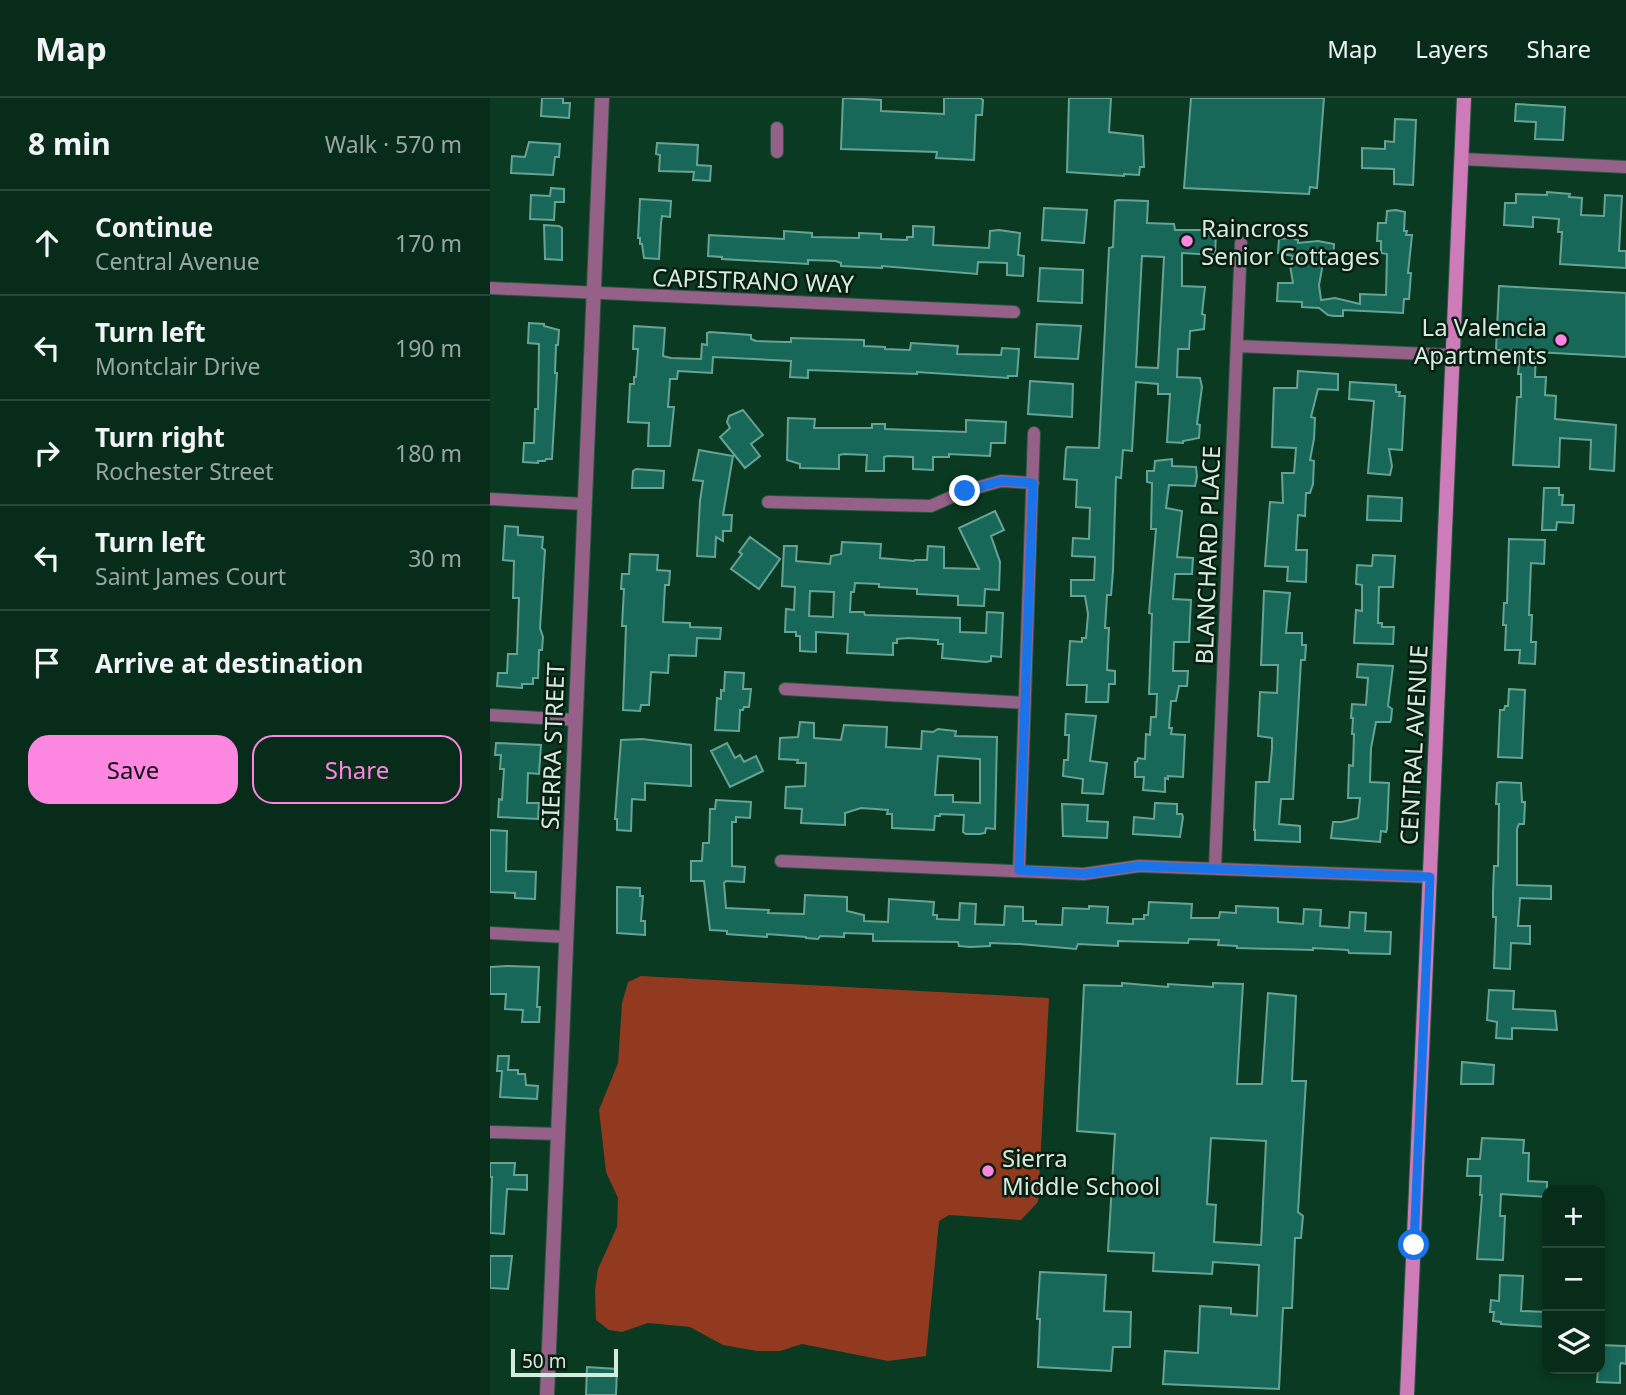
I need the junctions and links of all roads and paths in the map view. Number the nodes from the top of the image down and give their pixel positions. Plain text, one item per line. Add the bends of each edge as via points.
1 (602, 98) edge
2 (1464, 98) edge
3 (777, 128) dead end
4 (777, 152) dead end
5 (1462, 159) junction
6 (1626, 167) edge
7 (1241, 243) dead end
8 (490, 288) edge
9 (594, 294) junction
10 (1014, 312) dead end
11 (1237, 346) junction
12 (1453, 355) junction
13 (1034, 433) dead end
14 (1033, 483) junction
15 (490, 499) edge
16 (768, 502) dead end
17 (585, 504) junction
18 (785, 689) dead end
19 (1025, 703) junction
20 (490, 715) edge
21 (576, 720) junction
22 (781, 861) dead end
23 (1214, 868) junction
24 (1019, 870) junction
25 (1430, 877) junction
26 (490, 933) edge
27 (566, 937) junction
28 (490, 1132) edge
29 (558, 1134) junction
30 (547, 1395) edge
31 (1407, 1395) edge

1 - 9 street, SIERRA STREET
2 - 5 main road, CENTRAL AVENUE
3 - 4 street
5 - 6 street
5 - 12 main road, CENTRAL AVENUE
7 - 11 street, BLANCHARD PLACE
8 - 9 street, CAPISTRANO WAY
9 - 10 street, CAPISTRANO WAY
9 - 17 street, SIERRA STREET
11 - 12 street
11 - 23 street, BLANCHARD PLACE
12 - 25 main road, CENTRAL AVENUE
13 - 14 street
14 - 16 street via 1001,481 931,506
14 - 19 street
15 - 17 street
17 - 21 street, SIERRA STREET
18 - 19 street
19 - 24 street
20 - 21 street
21 - 27 street, SIERRA STREET
22 - 24 street
23 - 24 street via 1139,866 1084,874
23 - 25 street
25 - 31 main road, CENTRAL AVENUE
26 - 27 street
27 - 29 street, SIERRA STREET
28 - 29 street
29 - 30 street, SIERRA STREET

